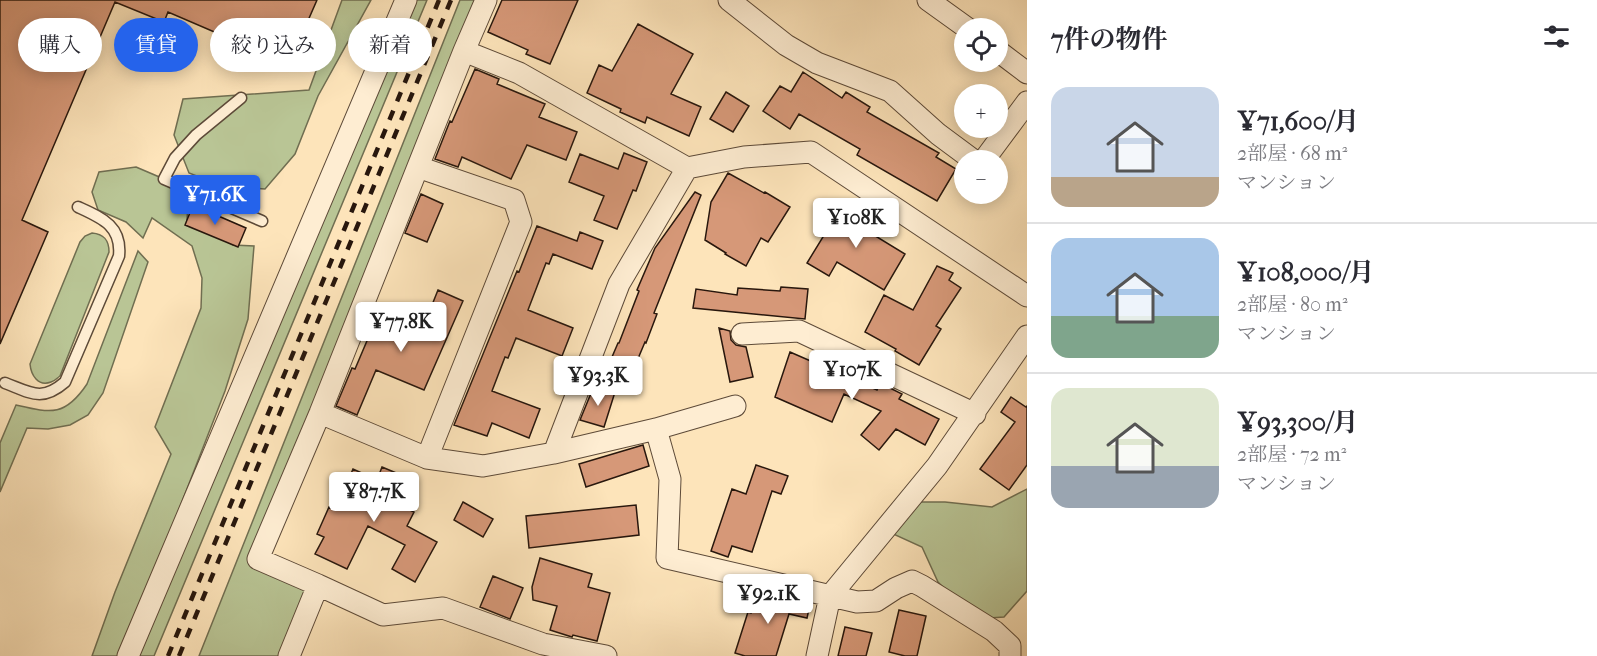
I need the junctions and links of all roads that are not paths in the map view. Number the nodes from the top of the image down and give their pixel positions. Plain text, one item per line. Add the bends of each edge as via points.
1 (406, 0) edge
2 (486, 0) edge
3 (729, 0) edge
4 (928, 0) edge
5 (954, 19) edge
6 (464, 51) junction
7 (1008, 59) edge
8 (1027, 73) edge
9 (241, 98) dead end
10 (1027, 102) edge
11 (960, 150) edge
12 (991, 150) edge
13 (418, 167) junction
14 (687, 168) junction
15 (78, 207) dead end
16 (262, 220) dead end
17 (1027, 296) edge
18 (742, 334) dead end
19 (1027, 336) edge
20 (5, 383) dead end
21 (735, 406) dead end
22 (320, 413) junction
23 (975, 414) junction
24 (656, 429) junction
25 (554, 453) junction
26 (427, 458) junction
27 (318, 585) junction
28 (830, 596) junction
29 (128, 656) edge
30 (289, 656) edge
31 (606, 656) edge
32 (817, 656) edge
33 (1010, 656) edge

1 - 29 street
2 - 6 street
3 - 11 street via 807,57 890,91
4 - 5 street
6 - 13 street
6 - 14 street via 519,73
7 - 8 street
9 - 16 lane via 196,135 175,158 164,179
10 - 12 street
13 - 22 street
13 - 26 street via 514,200 521,222
14 - 17 street via 744,157 811,152
14 - 25 street via 619,284
15 - 20 lane via 112,228 120,244 119,256 65,382 42,395
18 - 23 street via 798,331
19 - 23 street
21 - 24 street
22 - 26 street
22 - 27 street via 258,559
23 - 28 street via 938,466
24 - 25 street
24 - 28 street via 670,479 667,558
25 - 26 street via 483,466
27 - 30 street
27 - 31 street via 383,615 443,608 543,644
28 - 32 street
28 - 33 street via 857,602 876,601 912,581 994,631 1010,646

